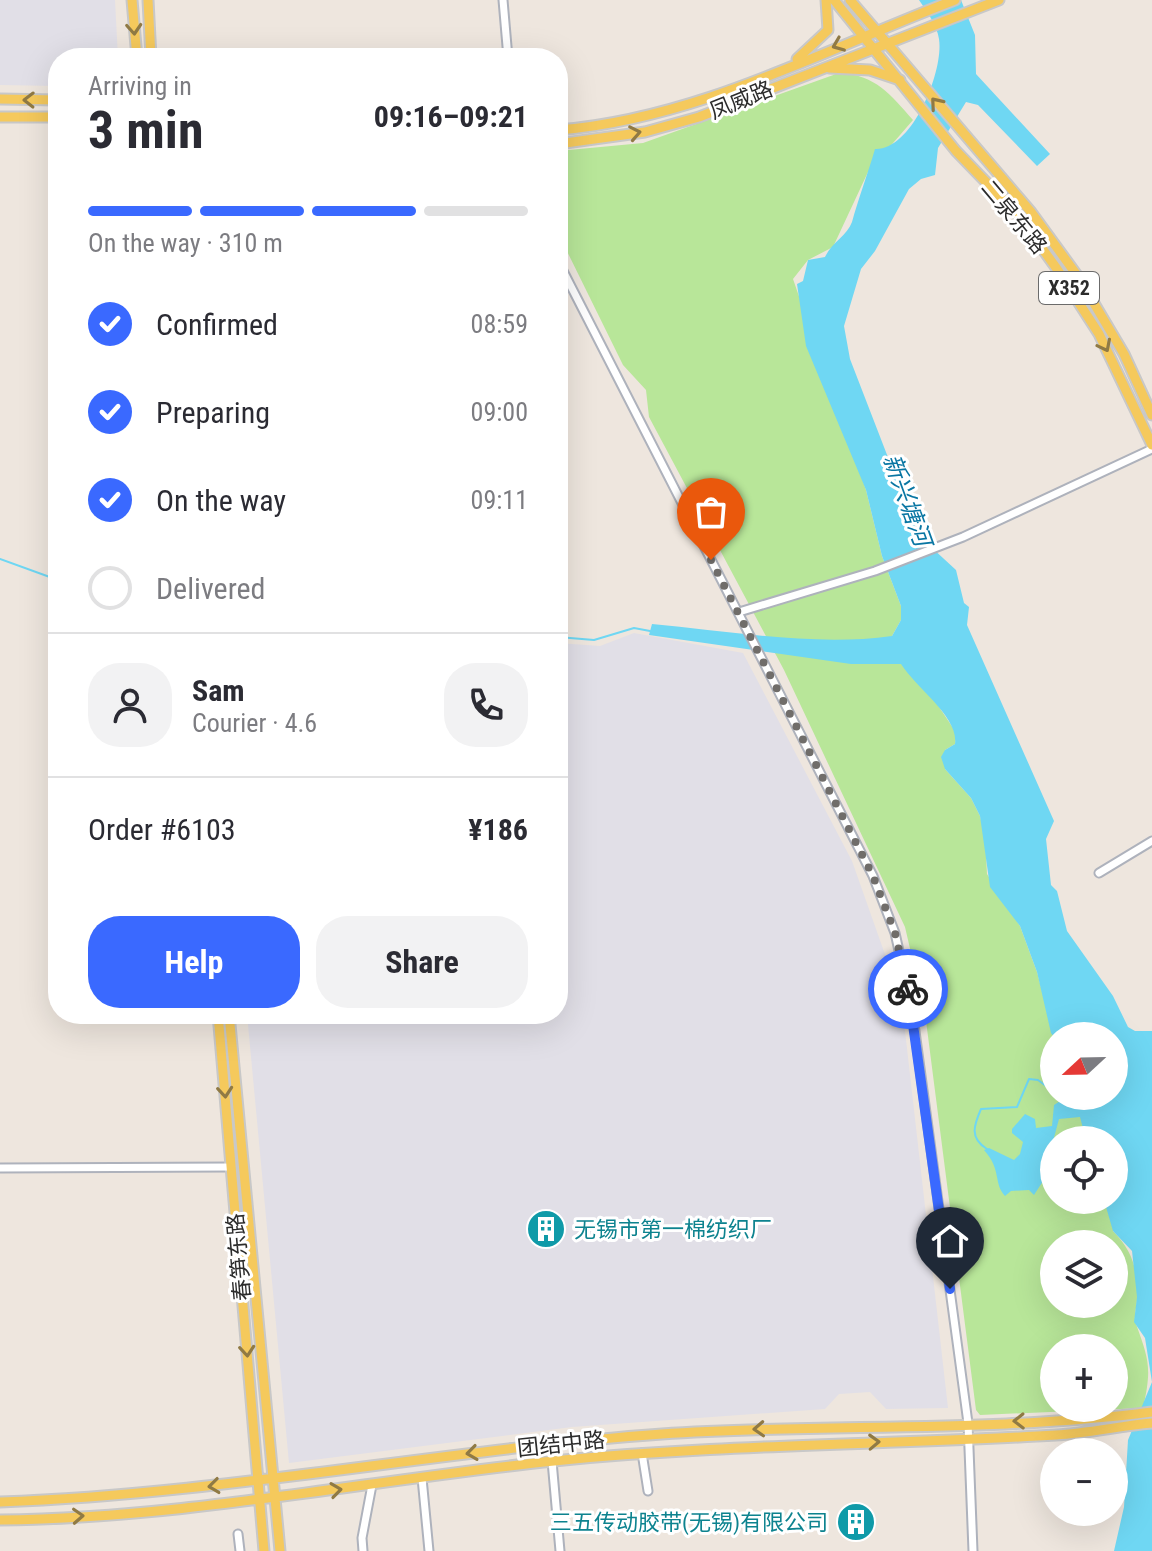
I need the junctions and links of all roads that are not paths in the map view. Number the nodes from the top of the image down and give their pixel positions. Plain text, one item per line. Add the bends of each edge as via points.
1 (132, 0) edge
2 (148, 0) edge
3 (503, 0) edge
4 (826, 0) edge
5 (834, 0) edge
6 (850, 0) edge
7 (955, 0) edge
8 (999, 0) edge
9 (876, 30) junction
10 (863, 35) junction
11 (887, 42) junction
12 (874, 47) junction
13 (136, 48) edge
14 (150, 48) edge
15 (507, 48) edge
16 (791, 65) junction
17 (820, 69) junction
18 (900, 80) junction
19 (0, 99) edge
20 (48, 100) edge
21 (0, 117) edge
22 (48, 117) edge
23 (568, 128) edge
24 (568, 143) edge
25 (568, 280) edge
26 (1152, 415) edge
27 (1152, 447) edge
28 (739, 612) junction
29 (1152, 841) edge
30 (1099, 873) dead end
31 (219, 1024) edge
32 (230, 1024) edge
33 (231, 1167) junction
34 (0, 1168) edge
35 (1152, 1412) edge
36 (1128, 1419) edge
37 (1128, 1420) edge
38 (1040, 1422) edge
39 (1115, 1422) edge
40 (968, 1423) junction
41 (1152, 1423) edge
42 (969, 1438) junction
43 (642, 1453) junction
44 (552, 1461) junction
45 (422, 1478) junction
46 (274, 1480) junction
47 (258, 1482) junction
48 (372, 1485) junction
49 (648, 1491) dead end
50 (276, 1499) junction
51 (258, 1500) junction
52 (0, 1502) edge
53 (0, 1520) edge
54 (238, 1534) dead end
55 (240, 1551) edge
56 (264, 1551) edge
57 (280, 1551) edge
58 (363, 1551) edge
59 (429, 1551) edge
60 (560, 1551) edge
61 (973, 1551) edge

1 -> 13 main road
2 - 14 main road
3 - 15 street
4 - 16 main road via 828,30
5 - 10 main road, X352
6 - 9 main road, X352
7 - 9 main road, 凤威路
8 - 11 main road, 凤威路
9 - 10 main road, 凤威路
9 - 11 main road, 二泉东路 / X352
10 - 12 main road, X352
10 -> 16 main road, 凤威路
11 - 12 main road, 凤威路
26 -> 11 main road, 二泉东路 / X352 via 1079,278 1031,212
12 - 17 main road, 凤威路
12 - 18 main road, 二泉东路 / X352
16 - 23 main road, 凤威路 via 664,112
17 - 18 main road via 870,70
24 -> 17 main road, 凤威路 via 674,125
18 -> 27 main road, 二泉东路 / X352 via 956,151 1018,215 1057,269 1099,334
20 -> 19 main road
21 - 22 main road
25 - 28 street
27 - 28 street via 963,537 875,571
28 - 40 street via 873,876 895,933 912,1009
29 - 30 street
31 -> 33 main road, 春笋东路
32 - 46 main road, 春笋东路
33 - 34 street
33 -> 47 main road, 春笋东路
35 - 36 main road
37 - 41 main road
38 -> 40 main road, 团结中路
39 - 42 main road, 团结中路 via 1059,1434
40 - 42 street
40 -> 46 main road, 团结中路 via 663,1434
43 -> 42 main road, 团结中路
42 - 61 street
43 - 44 main road, 团结中路
43 - 49 street
44 - 45 main road, 团结中路
44 - 60 street
45 - 48 main road, 团结中路
45 - 59 street
46 - 47 main road, 团结中路
46 - 50 main road, 春笋东路
47 - 51 main road, 春笋东路
47 -> 52 main road, 团结中路
50 -> 48 main road, 团结中路
48 - 58 street
50 - 51 main road, 团结中路
50 - 57 main road, 春笋东路
53 -> 51 main road, 团结中路
51 - 56 main road, 春笋东路
54 - 55 street

